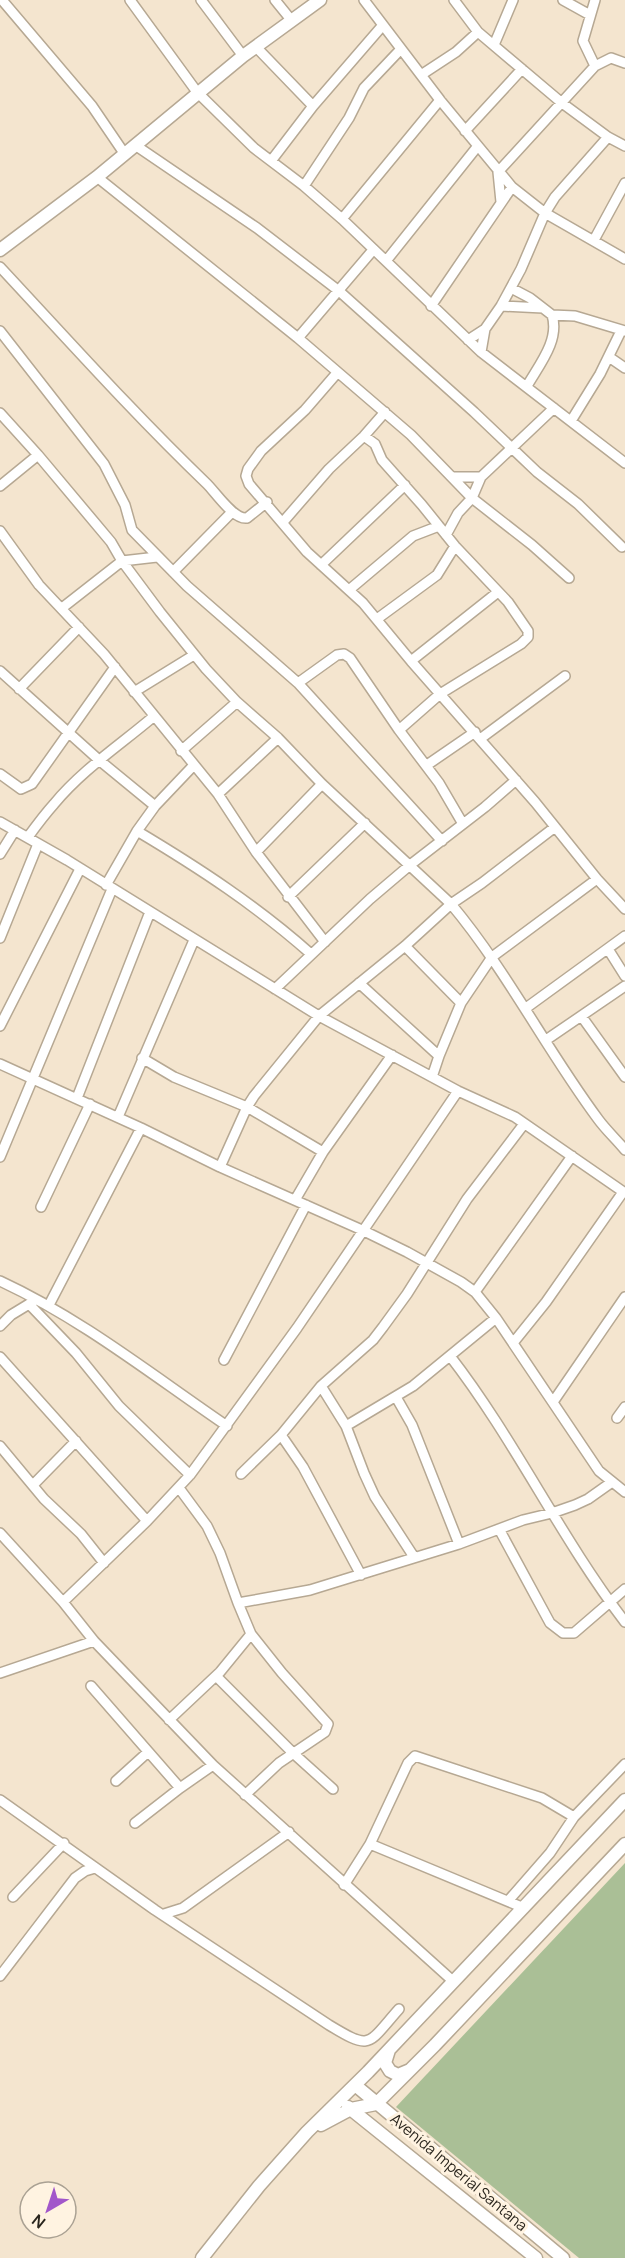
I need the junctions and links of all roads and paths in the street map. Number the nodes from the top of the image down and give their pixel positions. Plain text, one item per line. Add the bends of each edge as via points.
1 (2, 0) edge
2 (130, 0) edge
3 (201, 0) edge
4 (275, 0) edge
5 (320, 0) edge
6 (364, 0) edge
7 (454, 0) edge
8 (513, 0) edge
9 (563, 0) edge
10 (595, 0) edge
11 (590, 15) junction
12 (292, 21) junction
13 (382, 25) junction
14 (478, 32) junction
15 (494, 45) junction
16 (256, 47) junction
17 (401, 49) junction
18 (243, 56) junction
19 (625, 63) edge
20 (595, 66) junction
21 (522, 69) junction
22 (421, 75) junction
23 (197, 92) junction
24 (440, 100) junction
25 (562, 103) junction
26 (313, 106) junction
27 (465, 131) junction
28 (608, 137) junction
29 (135, 145) junction
30 (625, 146) edge
31 (477, 147) junction
32 (124, 153) junction
33 (271, 161) junction
34 (498, 172) junction
35 (96, 177) junction
36 (625, 183) edge
37 (304, 186) junction
38 (512, 187) junction
39 (501, 202) junction
40 (545, 213) junction
41 (342, 219) junction
42 (594, 240) junction
43 (0, 250) edge
44 (373, 250) junction
45 (625, 259) edge
46 (386, 261) junction
47 (0, 267) edge
48 (512, 288) junction
49 (339, 291) junction
50 (431, 306) junction
51 (501, 306) junction
52 (543, 308) junction
53 (552, 315) junction
54 (485, 330) junction
55 (0, 331) edge
56 (623, 331) edge
57 (298, 338) junction
58 (468, 340) junction
59 (481, 352) junction
60 (609, 357) junction
61 (625, 368) edge
62 (337, 373) junction
63 (527, 386) junction
64 (554, 408) junction
65 (385, 412) junction
66 (0, 413) edge
67 (571, 421) junction
68 (364, 436) junction
69 (512, 448) junction
70 (625, 450) edge
71 (38, 454) junction
72 (621, 460) edge
73 (454, 477) junction
74 (481, 477) junction
75 (405, 485) junction
76 (0, 486) edge
77 (472, 498) junction
78 (267, 502) junction
79 (232, 512) junction
80 (283, 522) junction
81 (438, 526) junction
82 (0, 531) edge
83 (446, 535) junction
84 (455, 546) junction
85 (622, 547) dead end
86 (157, 557) junction
87 (122, 561) junction
88 (321, 565) junction
89 (173, 572) junction
90 (569, 578) dead end
91 (349, 590) junction
92 (498, 592) junction
93 (62, 609) junction
94 (377, 619) junction
95 (79, 627) junction
96 (194, 656) junction
97 (411, 661) junction
98 (115, 667) junction
99 (0, 671) edge
100 (565, 676) dead end
101 (298, 683) junction
102 (19, 689) junction
103 (134, 692) junction
104 (440, 694) junction
105 (237, 702) junction
106 (153, 717) junction
107 (399, 730) junction
108 (68, 732) junction
109 (477, 735) junction
110 (278, 738) junction
111 (181, 751) junction
112 (99, 760) junction
113 (427, 765) junction
114 (193, 766) junction
115 (0, 774) edge
116 (516, 780) junction
117 (322, 784) junction
118 (218, 794) junction
119 (155, 806) junction
120 (0, 822) edge
121 (365, 823) junction
122 (463, 824) junction
123 (555, 827) junction
124 (15, 830) junction
125 (137, 831) junction
126 (28, 837) junction
127 (442, 842) junction
128 (38, 844) junction
129 (256, 852) junction
130 (0, 854) edge
131 (410, 865) junction
132 (80, 869) junction
133 (597, 879) junction
134 (109, 887) junction
135 (288, 897) junction
136 (451, 904) junction
137 (625, 909) edge
138 (150, 912) junction
139 (625, 936) edge
140 (0, 938) edge
141 (194, 940) junction
142 (325, 942) junction
143 (405, 946) junction
144 (608, 949) junction
145 (311, 954) junction
146 (492, 957) junction
147 (625, 976) edge
148 (359, 983) junction
149 (625, 986) edge
150 (275, 989) junction
151 (460, 1003) junction
152 (526, 1008) junction
153 (319, 1016) junction
154 (582, 1017) junction
155 (0, 1026) edge
156 (546, 1040) junction
157 (392, 1055) junction
158 (439, 1056) junction
159 (142, 1058) junction
160 (0, 1064) edge
161 (432, 1077) junction
162 (625, 1077) edge
163 (34, 1079) junction
164 (458, 1091) junction
165 (76, 1098) junction
166 (90, 1104) junction
167 (247, 1107) junction
168 (118, 1117) junction
169 (524, 1124) junction
170 (141, 1128) junction
171 (625, 1150) edge
172 (323, 1152) junction
173 (572, 1156) junction
174 (0, 1157) edge
175 (220, 1167) junction
176 (624, 1192) edge
177 (295, 1200) junction
178 (306, 1205) junction
179 (41, 1208) dead end
180 (362, 1230) junction
181 (426, 1261) junction
182 (0, 1281) edge
183 (475, 1292) junction
184 (625, 1298) edge
185 (38, 1299) junction
186 (29, 1304) junction
187 (49, 1305) junction
188 (496, 1318) junction
189 (0, 1326) edge
190 (513, 1343) junction
191 (450, 1356) junction
192 (0, 1357) edge
193 (224, 1360) dead end
194 (321, 1386) junction
195 (396, 1397) junction
196 (553, 1402) junction
197 (625, 1407) edge
198 (617, 1418) dead end
199 (227, 1426) junction
200 (346, 1426) junction
201 (281, 1436) junction
202 (76, 1441) junction
203 (0, 1446) edge
204 (241, 1474) dead end
205 (190, 1475) junction
206 (612, 1482) junction
207 (33, 1485) junction
208 (179, 1488) junction
209 (625, 1492) edge
210 (552, 1513) junction
211 (147, 1521) junction
212 (499, 1529) junction
213 (0, 1533) edge
214 (459, 1544) junction
215 (414, 1557) junction
216 (104, 1563) junction
217 (362, 1575) junction
218 (625, 1589) edge
219 (63, 1602) junction
220 (609, 1602) junction
221 (237, 1603) junction
222 (625, 1622) edge
223 (251, 1634) junction
224 (94, 1641) junction
225 (0, 1661) edge
226 (3, 1672) edge
227 (216, 1676) junction
228 (92, 1686) dead end
229 (169, 1720) junction
230 (148, 1752) junction
231 (293, 1753) junction
232 (625, 1764) edge
233 (213, 1765) junction
234 (116, 1781) dead end
235 (180, 1788) junction
236 (333, 1789) dead end
237 (245, 1796) junction
238 (0, 1800) edge
239 (625, 1800) edge
240 (574, 1817) junction
241 (135, 1822) dead end
242 (289, 1832) junction
243 (64, 1844) junction
244 (370, 1844) junction
245 (625, 1844) edge
246 (95, 1868) junction
247 (345, 1885) junction
248 (13, 1897) dead end
249 (508, 1900) junction
250 (524, 1908) junction
251 (164, 1914) junction
252 (0, 1976) edge
253 (454, 1982) junction
254 (399, 2009) dead end
255 (389, 2050) junction
256 (411, 2070) junction
257 (355, 2085) junction
258 (340, 2100) junction
259 (376, 2104) junction
260 (351, 2109) junction
261 (404, 2127) junction
262 (307, 2132) junction
263 (393, 2142) junction
264 (202, 2258) edge
265 (536, 2258) edge
266 (563, 2258) edge

1 - 32 street via 92,106
2 - 23 street
3 - 18 street
4 - 12 street
5 - 12 street
6 - 13 street
7 - 14 street
8 - 15 street
9 - 11 street
10 - 11 street
11 - 20 street via 582,41
12 - 16 street
13 - 17 street
13 - 26 street
14 - 15 street
14 - 22 street
15 - 21 street
16 - 18 street
16 - 26 street
17 - 22 street
17 - 37 street via 364,88
18 - 23 street
19 - 20 street via 610,58
20 - 25 street
21 - 25 street
21 - 27 street
22 - 24 street
23 - 29 street
23 - 33 street
24 - 27 street
24 - 41 street
25 - 28 street
25 - 34 street
26 - 33 street
27 - 31 street
28 - 30 street
28 - 40 street
29 - 32 street
29 - 49 street via 258,228
31 - 34 street
31 - 46 street
32 - 35 street
33 - 37 street
34 - 38 street
34 - 39 street
35 - 43 street
35 - 57 street
36 - 42 street
37 - 41 street
38 - 39 street
38 - 40 street
39 - 50 street
40 - 42 street
40 - 48 street
41 - 44 street
42 - 45 street
44 - 46 street
44 - 49 street
46 - 50 street
47 - 79 street
48 - 51 street
48 - 52 street
49 - 57 street
49 - 69 street
50 - 58 street
51 - 52 street
51 - 54 street
52 - 53 street
53 - 56 street via 575,316
53 - 63 street via 555,331
54 - 58 street
54 - 59 street
55 - 86 street via 104,464 125,505 130,527
56 - 60 street
57 - 62 street
58 - 59 street
59 - 63 street
60 - 61 street
60 - 67 street
62 - 65 street
62 - 78 street via 248,469 249,484
63 - 64 street
64 - 67 street
64 - 69 street
65 - 68 street
65 - 73 street
66 - 71 street
67 - 72 street
68 - 75 street via 375,444 382,460
68 - 80 street
69 - 74 street
69 - 85 street
70 - 72 street
71 - 76 street
71 - 87 street via 111,542
73 - 74 street
73 - 77 street
74 - 77 street
75 - 81 street
75 - 88 street
77 - 83 street
77 - 90 street
78 - 79 street via 247,518
78 - 80 street
79 - 89 street
80 - 88 street
81 - 83 street
81 - 91 street via 413,536
82 - 93 street via 39,585
83 - 84 street
84 - 92 street
84 - 94 street via 437,575
86 - 87 street
86 - 89 street
87 - 93 street
87 - 96 street
88 - 91 street
89 - 101 street
91 - 94 street
92 - 97 street
92 - 104 street via 526,626 528,637
93 - 95 street
94 - 97 street
95 - 98 street
95 - 102 street
96 - 103 street
96 - 105 street
97 - 104 street
98 - 103 street
98 - 108 street
99 - 102 street
100 - 109 street
101 - 107 street via 337,655 347,656
101 - 127 street
102 - 108 street
103 - 106 street
104 - 107 street
104 - 109 street
105 - 110 street
105 - 111 street
106 - 111 street
106 - 112 street
107 - 113 street
108 - 112 street
108 - 115 street via 27,788 15,786
109 - 113 street
109 - 116 street
110 - 117 street
110 - 118 street
111 - 114 street
112 - 119 street
112 - 126 street via 54,803
113 - 122 street
114 - 118 street
114 - 119 street
116 - 122 street
116 - 123 street
117 - 121 street
117 - 129 street
118 - 129 street
119 - 125 street
120 - 124 street
121 - 131 street
121 - 135 street
122 - 127 street
123 - 133 street
123 - 136 street
124 - 126 street
124 - 130 street
125 - 134 street
125 - 145 street via 256,907
126 - 128 street
127 - 131 street
128 - 132 street
128 - 140 street
129 - 135 street
131 - 136 street
131 - 142 street
132 - 134 street
132 - 155 street
133 - 137 street
133 - 146 street
134 - 138 street
134 - 163 street
135 - 142 street
136 - 143 street
136 - 146 street
138 - 141 street
138 - 165 street
139 - 144 street
141 - 150 street
141 - 159 street
142 - 145 street
143 - 148 street
143 - 151 street
144 - 147 street
144 - 152 street
145 - 150 street
146 - 151 street
146 - 152 street
148 - 153 street
148 - 158 street
149 - 154 street
150 - 153 street
151 - 158 street
152 - 156 street
153 - 157 street
153 - 167 street via 262,1083
154 - 156 street
154 - 162 street
156 - 171 street via 599,1121
157 - 161 street
157 - 172 street
158 - 161 street
159 - 167 street via 174,1077
159 - 168 street
160 - 163 street
161 - 164 street
163 - 165 street
163 - 174 street
164 - 169 street
164 - 180 street
165 - 166 street
166 - 168 street
166 - 179 street
167 - 172 street
167 - 175 street
168 - 170 street
169 - 173 street
169 - 181 street
170 - 175 street
170 - 187 street
172 - 177 street
173 - 176 street
173 - 183 street
175 - 177 street
176 - 190 street
177 - 178 street
178 - 180 street
178 - 193 street
180 - 181 street
180 - 199 street
181 - 183 street
181 - 194 street via 373,1340
182 - 185 street
183 - 188 street
184 - 196 street
185 - 186 street
185 - 187 street
186 - 189 street
186 - 205 street via 119,1406
187 - 199 street
188 - 190 street
188 - 191 street
190 - 196 street
191 - 195 street
191 - 210 street via 504,1432
192 - 202 street
194 - 200 street
194 - 201 street
195 - 200 street
195 - 214 street via 412,1425
196 - 206 street via 586,1454
197 - 198 street
199 - 205 street
200 - 215 street via 375,1497
201 - 204 street
201 - 217 street via 307,1474
202 - 207 street
202 - 211 street
203 - 207 street
205 - 208 street
206 - 209 street
206 - 210 street via 588,1499
207 - 216 street
208 - 211 street
208 - 221 street via 207,1526
210 - 212 street
210 - 220 street
211 - 216 street
212 - 214 street
212 - 220 street via 546,1617 558,1630 574,1633
213 - 219 street
214 - 215 street
215 - 217 street
216 - 219 street
217 - 221 street via 310,1590
218 - 220 street
219 - 224 street
220 - 222 street
221 - 223 street
223 - 227 street
223 - 231 street via 328,1724 319,1737
224 - 226 street
224 - 229 street
225 - 226 street
227 - 229 street
227 - 231 street
228 - 230 street
229 - 233 street
230 - 234 street
230 - 235 street
231 - 236 street
231 - 237 street
232 - 240 street
233 - 235 street
233 - 237 street
235 - 241 street
237 - 242 street
238 - 243 street
239 - 250 street
240 - 244 street via 542,1798 414,1756
240 - 249 street via 550,1853
242 - 247 street
242 - 251 street via 183,1908
243 - 246 street
243 - 248 street
244 - 247 street
244 - 249 street
245 - 256 street
246 - 251 street
246 - 252 street via 75,1878
247 - 253 street
249 - 250 street
250 - 253 street
251 - 254 street via 356,2041 372,2039
253 - 255 street
255 - 256 street via 385,2063 390,2071 398,2075
255 - 257 street
256 - 259 street
257 - 258 street
257 - 259 street, Avenida Imperial Santana
258 - 260 street, Avenida Imperial Santana
258 - 262 street
259 - 260 street
259 - 261 street, Avenida Imperial Santana
260 - 262 street
260 - 263 street, Avenida Imperial Santana
261 - 263 street via 391,2128
261 - 266 street, Avenida Imperial Santana
262 - 264 street
263 - 265 street, Avenida Imperial Santana

